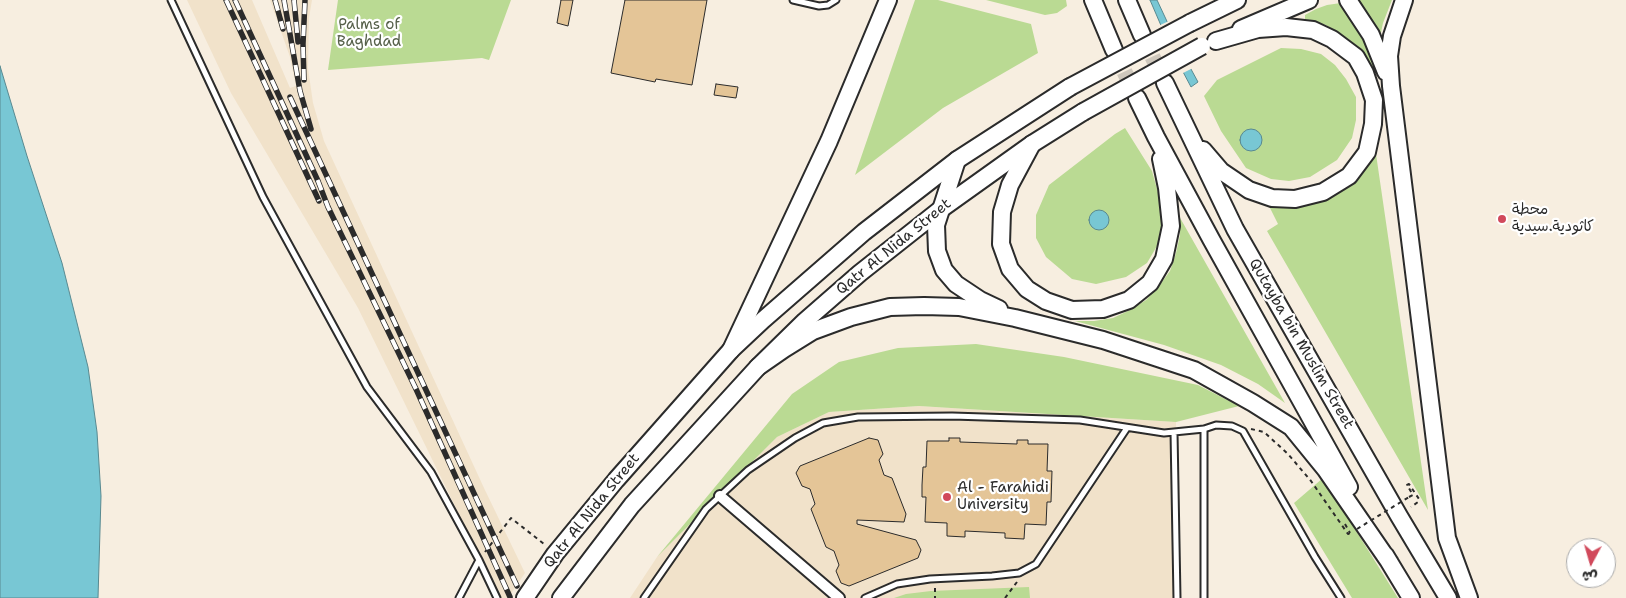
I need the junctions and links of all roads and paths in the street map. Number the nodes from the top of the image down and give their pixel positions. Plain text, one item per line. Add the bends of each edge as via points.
1 (171, 0) edge
2 (793, 0) edge
3 (836, 0) edge
4 (888, 0) edge
5 (1093, 0) edge
6 (1127, 0) edge
7 (1237, 0) edge
8 (1309, 0) edge
9 (1348, 0) edge
10 (1404, 0) edge
11 (1142, 35) tunnel mouth
12 (1209, 43) junction
13 (1114, 50) tunnel mouth
14 (1165, 83) tunnel mouth
15 (1391, 86) junction
16 (1137, 98) tunnel mouth
17 (1185, 127) junction
18 (1156, 137) junction
19 (1032, 144) junction
20 (957, 160) junction
21 (941, 209) junction
22 (1028, 322) junction
23 (730, 350) junction
24 (758, 367) junction
25 (1128, 428) junction
26 (1204, 429) junction
27 (1174, 432) junction
28 (1243, 432) junction
29 (720, 496) junction
30 (1399, 516) junction
31 (1344, 523) dead end
32 (1357, 529) dead end
33 (544, 545) dead end
34 (479, 560) junction
35 (1390, 563) junction
36 (1025, 570) junction
37 (562, 597) edge
38 (459, 598) edge
39 (497, 598) edge
40 (525, 598) edge
41 (644, 598) edge
42 (838, 598) edge
43 (864, 598) edge
44 (1005, 598) edge
45 (1177, 598) edge
46 (1204, 598) edge
47 (1341, 598) edge
48 (1411, 598) edge
49 (1448, 598) edge
50 (1469, 598) edge

1 - 34 lane via 263,197 362,379 431,472
2 - 3 lane via 819,6
4 - 23 main road via 829,142
5 - 13 main road
6 - 11 main road
7 - 20 main road, Qatr Al Nida Street, bridge via 1070,87
8 - 12 main road, Qatr Al Nida Street
9 - 15 main road via 1372,35
10 - 15 main road via 1392,36 1389,56
12 - 17 main road via 1258,29 1286,27 1312,30 1332,39 1356,57 1366,73 1374,100 1367,152 1349,176 1323,192 1295,199 1272,198 1249,190 1221,171
12 - 19 main road, Qatr Al Nida Street, bridge via 1083,112
14 - 17 main road, Qutayba bin Muslim Street
15 - 50 main road via 1447,538
16 - 18 main road, Qutayba bin Muslim Street
17 - 30 main road, Qutayba bin Muslim Street via 1235,229
18 - 19 main road via 1171,226 1164,259 1150,283 1129,300 1103,309 1072,310 1046,301 1027,289 1010,269 1001,244 1002,212 1010,185
18 - 35 main road, Qutayba bin Muslim Street
19 - 21 main road, Qatr Al Nida Street
20 - 21 main road
20 - 23 main road, Qatr Al Nida Street via 830,260
21 - 22 main road via 936,226 936,251 944,270 956,284 980,300
21 - 24 main road, Qatr Al Nida Street via 832,297
22 - 24 main road via 959,307 890,307 851,317 813,332
22 - 35 main road via 1103,340 1194,370 1292,427
23 - 40 main road, Qatr Al Nida Street via 616,480 546,566
24 - 37 main road, Qatr Al Nida Street via 632,505
25 - 27 lane
25 - 29 lane via 1080,420 858,417 823,423 794,438 748,470
25 - 36 lane via 1036,564
26 - 27 lane
26 - 28 lane via 1216,425 1232,426
26 - 46 lane
27 - 45 lane
28 - 31 path via 1251,429 1264,432 1311,481 1348,534
28 - 47 lane
29 - 41 lane via 706,509
29 - 42 street
30 - 32 path, bridge via 1419,499 1409,484 1413,495
30 - 49 main road, Qutayba bin Muslim Street
33 - 34 path via 511,518
34 - 38 lane
34 - 39 lane
35 - 48 main road, Qutayba bin Muslim Street
36 - 43 lane via 897,584
36 - 44 path

